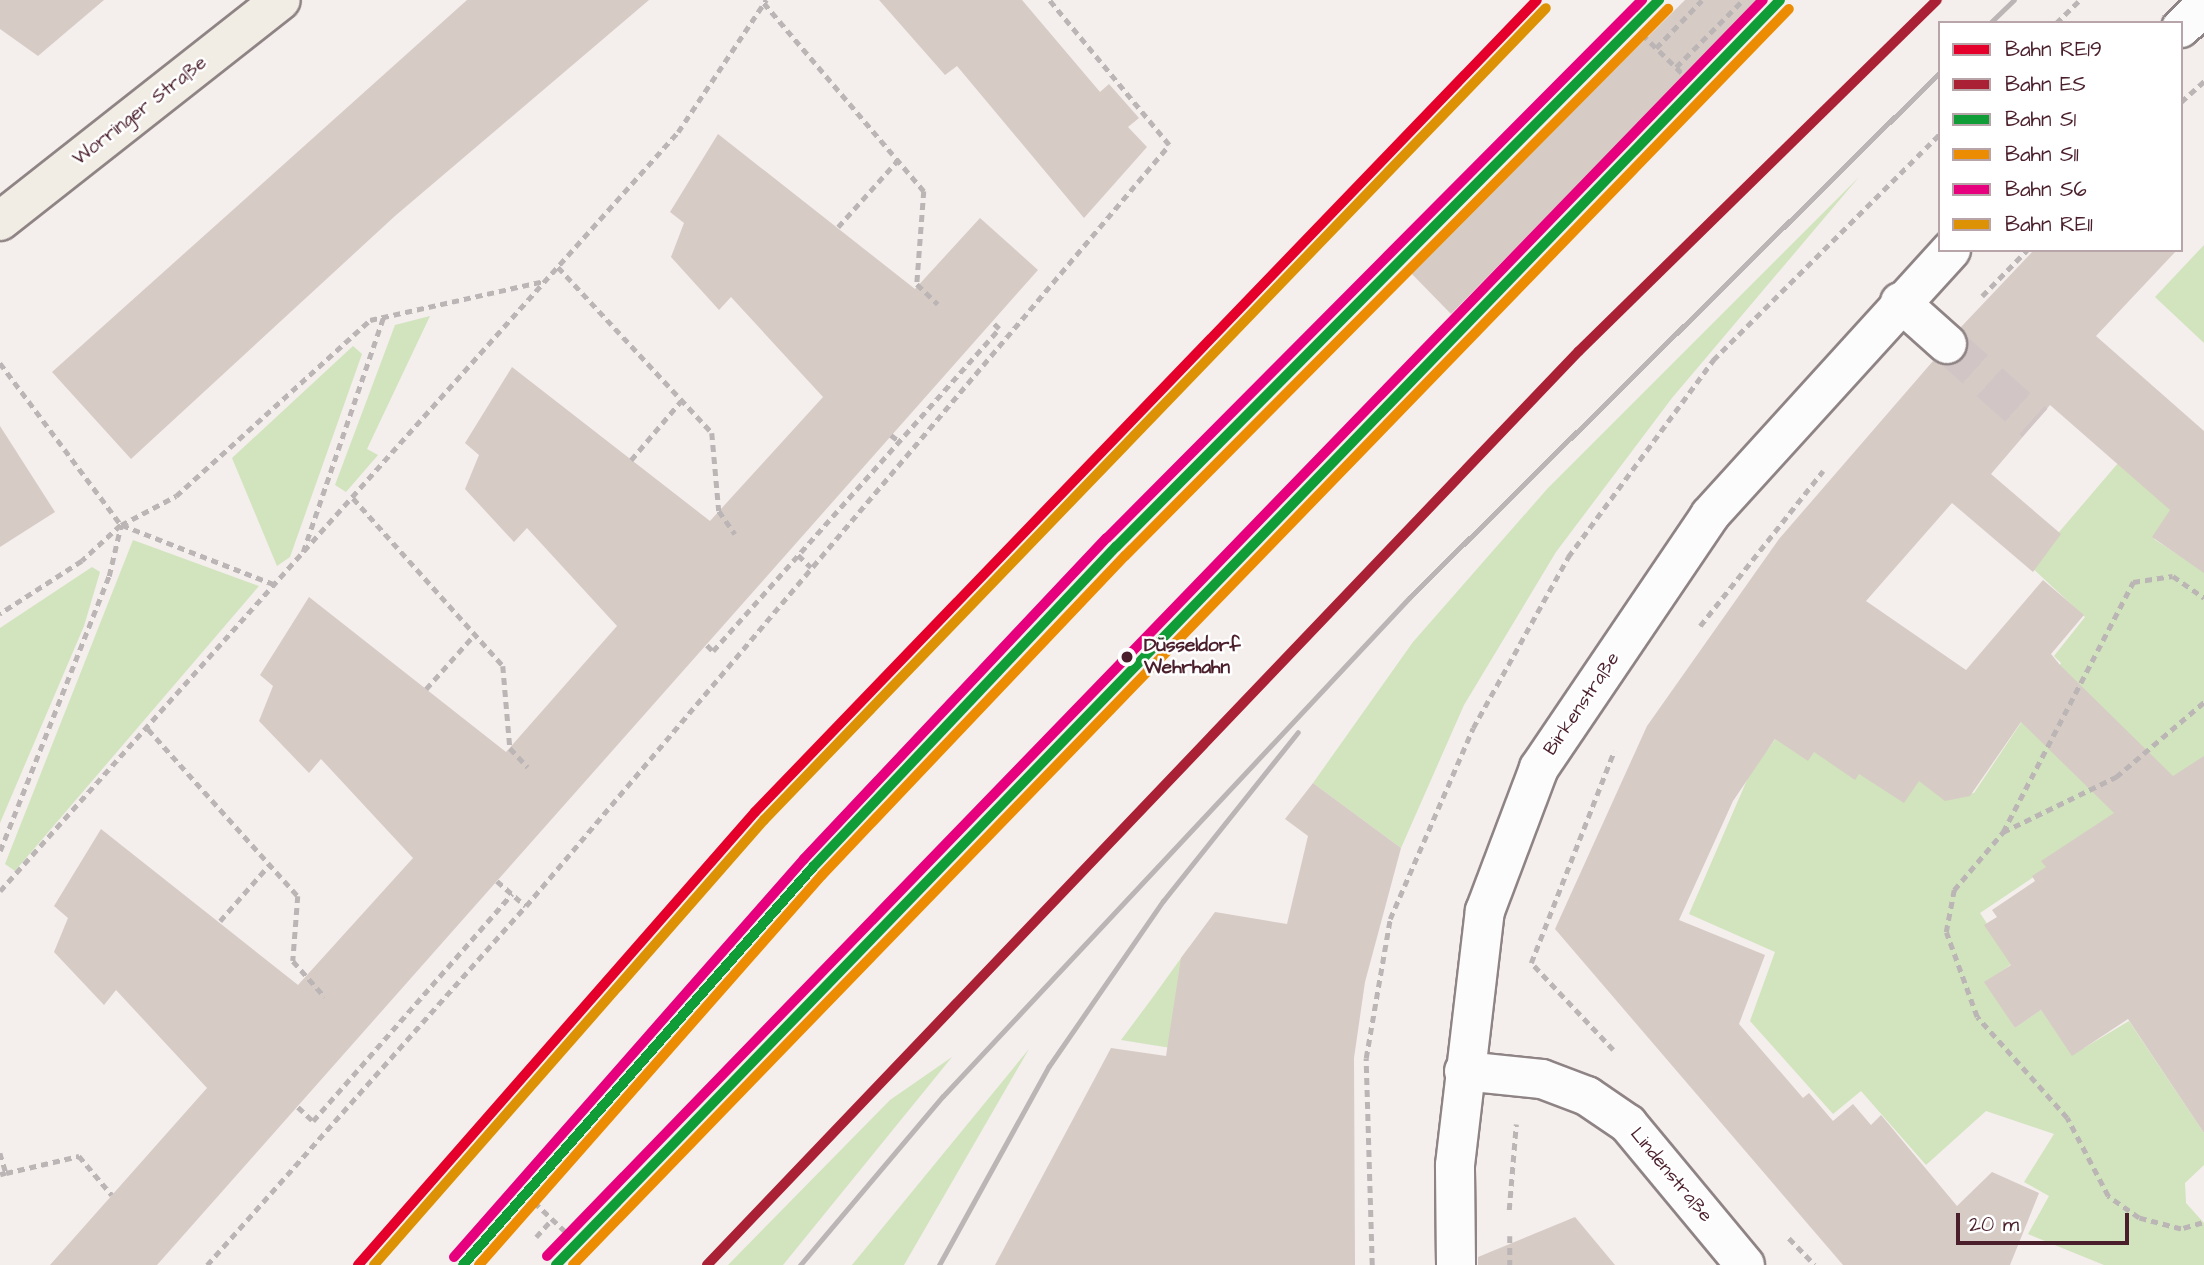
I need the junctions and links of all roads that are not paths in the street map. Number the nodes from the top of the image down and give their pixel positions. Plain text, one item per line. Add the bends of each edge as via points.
1 (281, 0) edge
2 (2204, 6) edge
3 (2183, 26) edge
4 (0, 221) edge
5 (1949, 252) edge
6 (1900, 302) junction
7 (1944, 341) tunnel mouth
8 (1464, 1071) junction
9 (1456, 1265) edge
10 (1745, 1265) edge

1 - 4 main road, Worringer Straße
2 - 3 street
5 - 6 street, Birkenstraße
6 - 7 street
6 - 8 street, Birkenstraße via 1710,515 1539,768 1485,911
8 - 9 street, Birkenstraße via 1455,1165
8 - 10 street, Lindenstraße via 1542,1079 1587,1096 1628,1124

